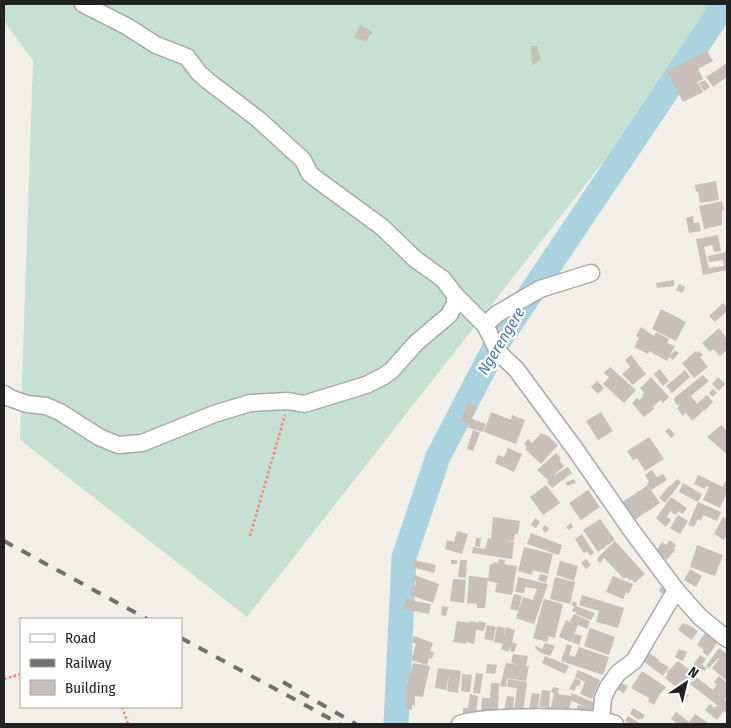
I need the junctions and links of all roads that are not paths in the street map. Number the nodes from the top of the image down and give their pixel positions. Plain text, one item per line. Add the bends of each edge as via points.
1 (84, 4) edge
2 (591, 273) dead end
3 (455, 295) junction
4 (485, 325) junction
5 (4, 394) edge
6 (676, 590) junction
7 (727, 639) edge
8 (608, 722) edge
9 (460, 724) edge

1 - 3 street via 156,45 187,57 208,81 258,119 303,160 310,174 382,227 415,259 443,278
2 - 4 street via 540,288
3 - 4 street
3 - 5 street via 456,304 449,315 416,343 392,370 366,385 304,404 288,401 250,403 142,443 118,444 99,437 60,412
4 - 6 street via 499,353 516,369 576,449
6 - 7 street via 700,617
6 - 8 street via 634,660 608,687 604,698
8 - 9 street via 504,719

